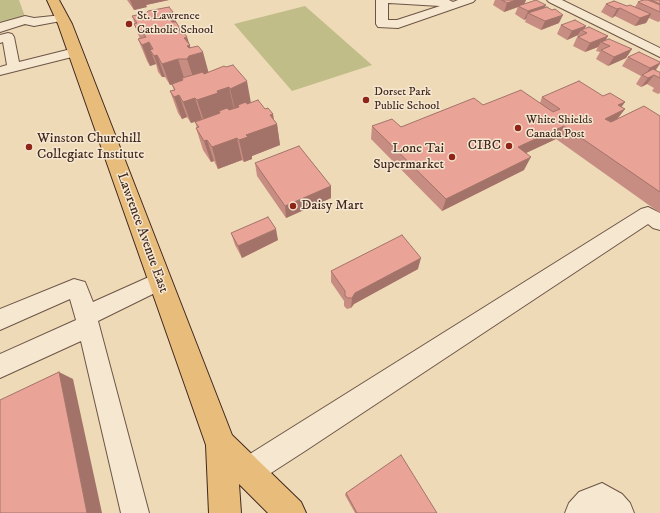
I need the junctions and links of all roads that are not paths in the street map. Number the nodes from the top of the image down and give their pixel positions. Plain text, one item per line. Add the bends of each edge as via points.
1 (382, 0) edge
2 (389, 0) edge
3 (553, 0) edge
4 (463, 2) edge
5 (58, 9) edge
6 (0, 29) edge
7 (0, 39) edge
8 (657, 49) edge
9 (75, 52) junction
10 (14, 68) junction
11 (0, 71) edge
12 (660, 223) edge
13 (160, 281) junction
14 (0, 320) edge
15 (87, 321) junction
16 (0, 366) edge
17 (221, 445) junction
18 (247, 472) junction
19 (135, 513) edge
20 (225, 513) edge
21 (290, 513) edge
22 (579, 513) edge
23 (620, 513) edge

1 - 4 street via 382,24 398,24
2 - 4 street
3 - 8 street
5 - 6 street via 28,26
5 - 9 main road, Lawrence Avenue East
7 - 10 street via 8,37
9 - 10 street
9 - 13 main road, Lawrence Avenue East
10 - 11 street
12 - 18 street via 648,214
13 - 15 street
13 - 17 main road, Lawrence Avenue East
14 - 15 street via 74,288 78,289
15 - 16 street
15 - 19 street
17 - 18 main road, Lawrence Avenue East
17 - 20 main road, Lawrence Avenue East
18 - 21 main road, Lawrence Avenue East
22 - 23 street via 589,502 602,497

